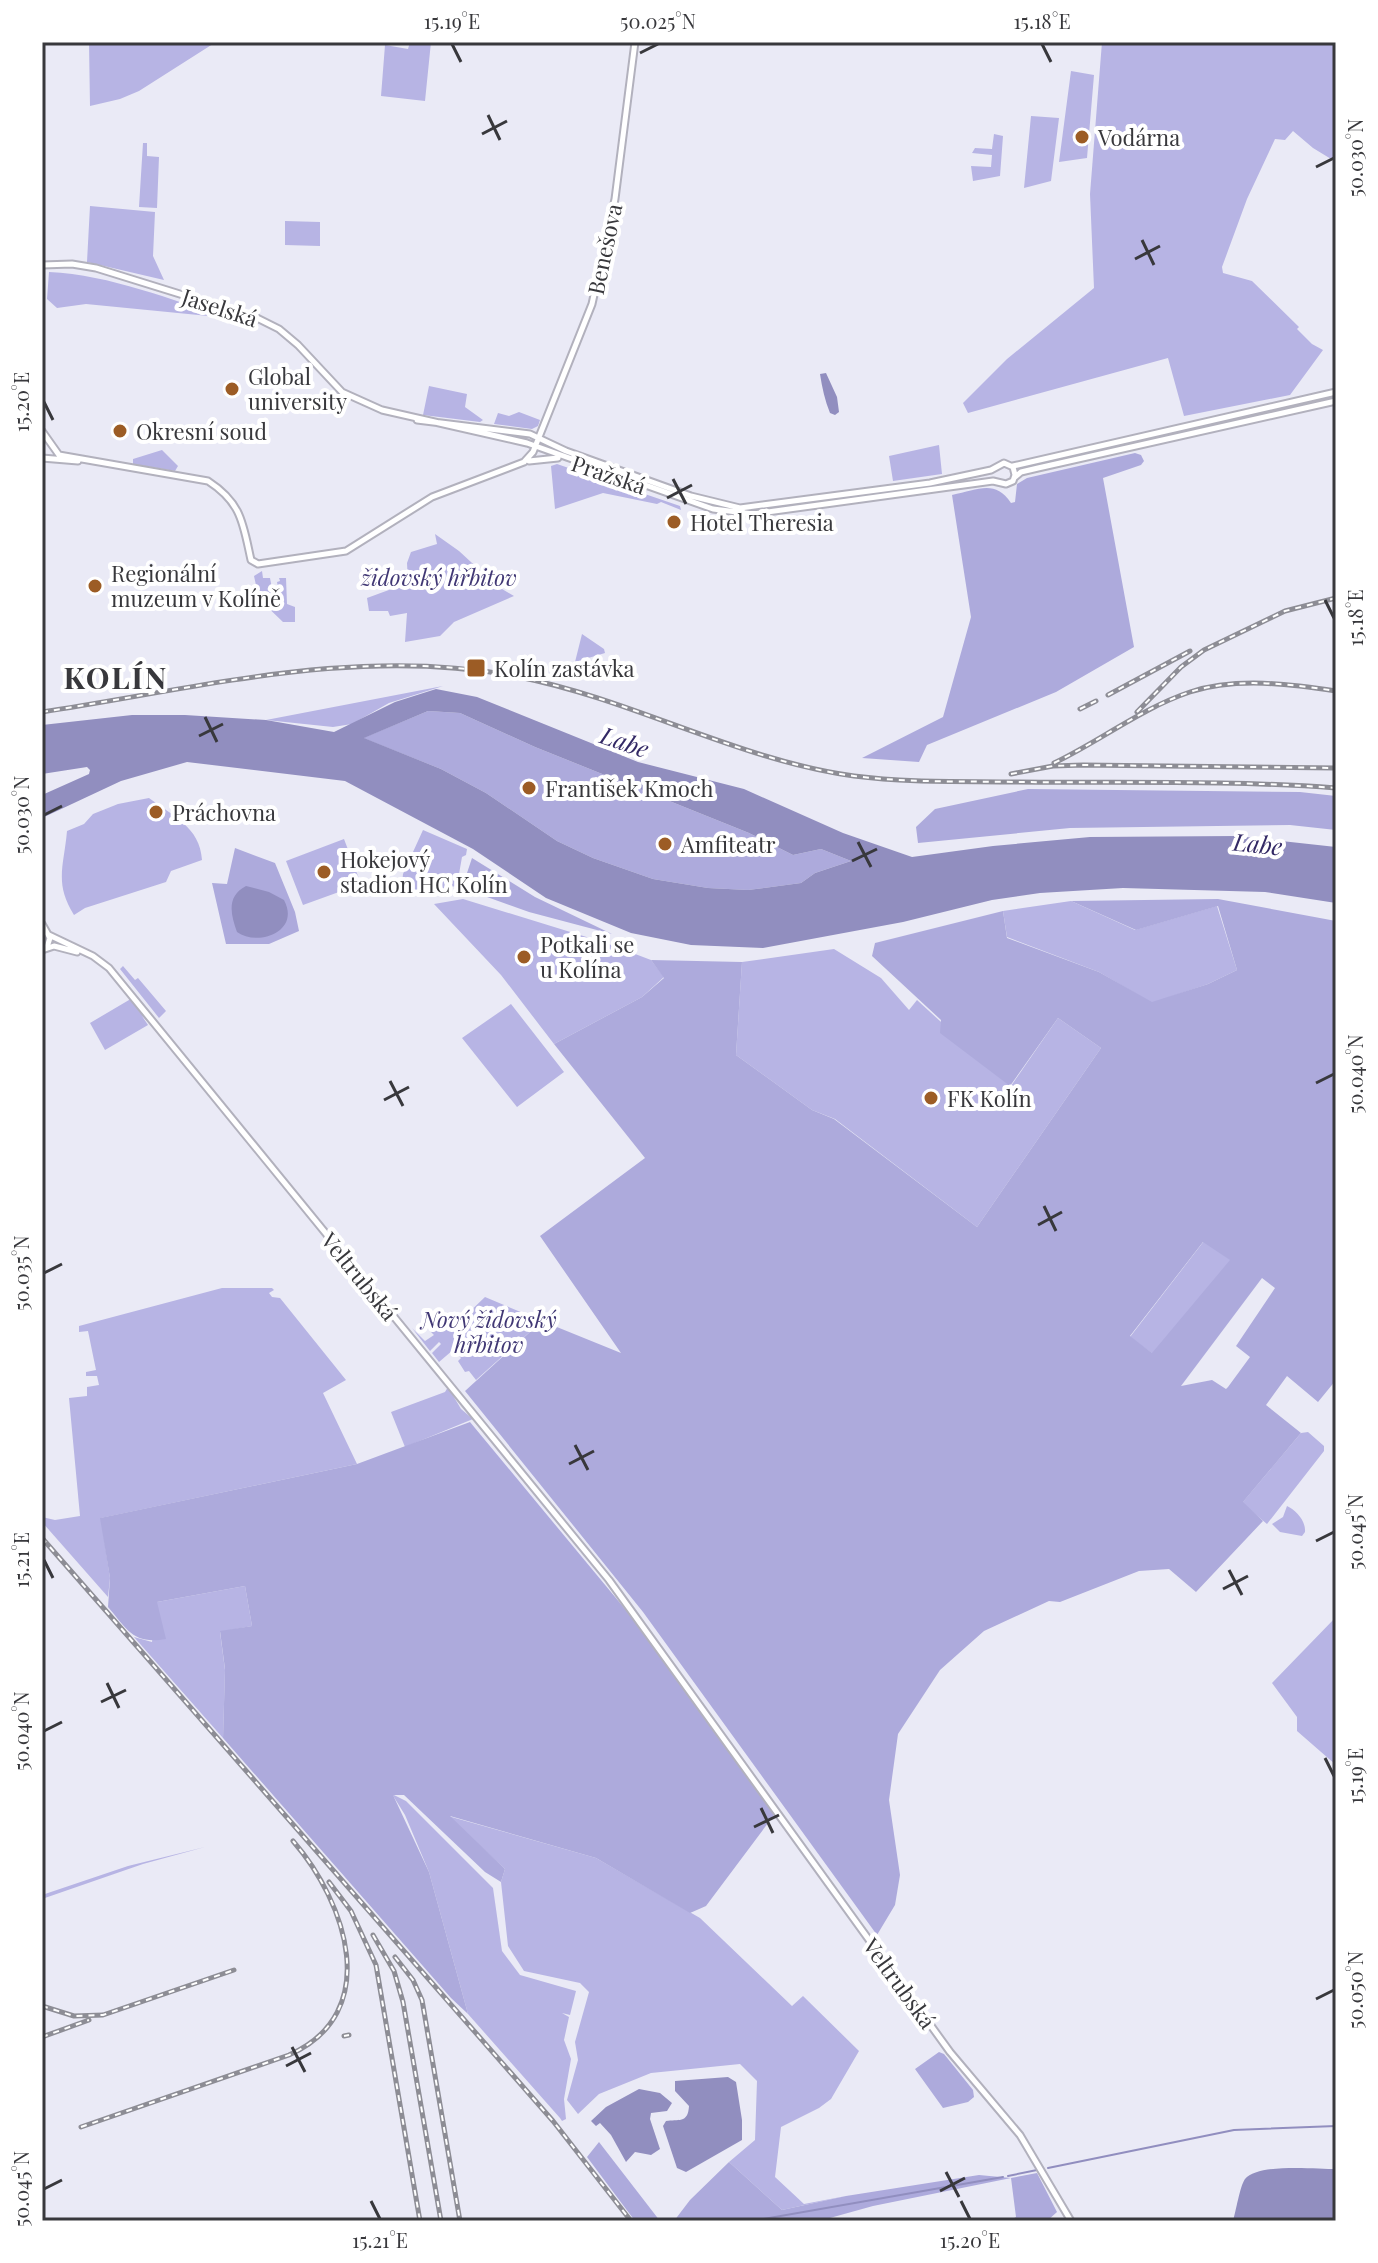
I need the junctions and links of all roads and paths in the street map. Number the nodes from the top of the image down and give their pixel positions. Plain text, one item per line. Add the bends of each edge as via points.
1 (635, 42) edge
2 (42, 265) edge
3 (1336, 392) edge
4 (1336, 401) edge
5 (417, 420) junction
6 (42, 431) edge
7 (539, 438) junction
8 (43, 446) edge
9 (535, 446) junction
10 (52, 448) junction
11 (44, 457) edge
12 (563, 458) junction
13 (99, 462) junction
14 (524, 462) junction
15 (1009, 464) junction
16 (997, 467) junction
17 (1014, 479) junction
18 (999, 483) junction
19 (42, 924) edge
20 (46, 933) edge
21 (43, 950) edge
22 (93, 956) junction
23 (1071, 2221) edge

1 - 7 street, Benešova via 615,199 592,304
2 - 5 street, Jaselská via 96,268 257,318 298,345 342,392
3 - 15 street
4 - 17 street via 1029,470
5 - 7 street, Jaselská
5 - 9 street, Jaselská
6 - 10 street
7 - 9 street, Benešova
7 - 16 street, Pražská via 691,496 743,508 930,483
8 - 10 street
9 - 12 street, Pražská
9 - 14 street
10 - 11 street via 52,455
10 - 13 street via 57,454
11 - 13 street
12 - 14 street
12 - 18 street, Pražská via 701,506 743,514
13 - 14 street via 201,478 216,486 245,525 253,563 346,551 432,497
15 - 16 street
15 - 17 street
16 - 18 street
17 - 18 street
19 - 20 street
20 - 21 street via 50,941
20 - 22 street
21 - 22 street via 54,946
22 - 23 street, Veltrubská via 123,985 609,1580 958,2064 1015,2128

